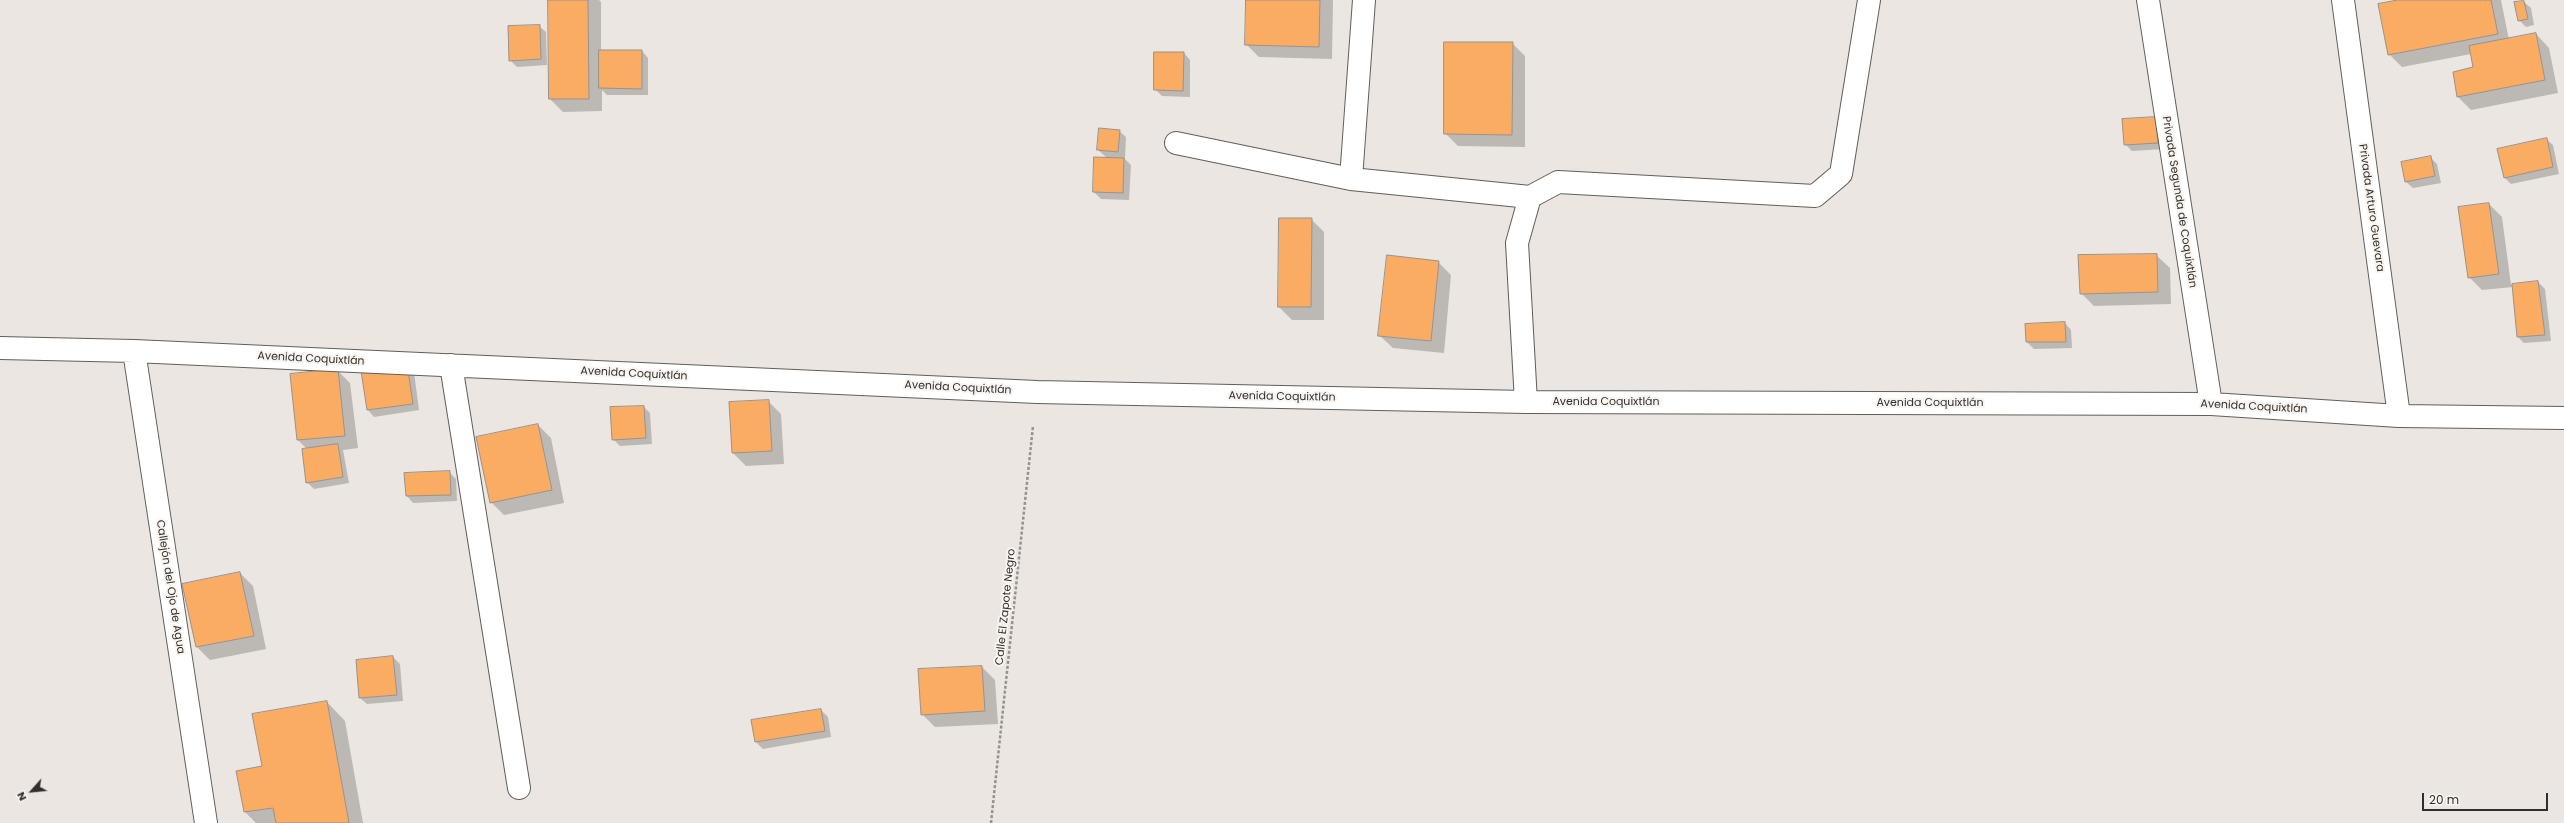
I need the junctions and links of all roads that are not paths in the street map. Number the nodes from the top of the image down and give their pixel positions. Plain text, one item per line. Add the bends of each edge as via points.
1 (1364, 0) edge
2 (1869, 0) edge
3 (2148, 0) edge
4 (2343, 0) edge
5 (1176, 143) dead end
6 (1351, 179) junction
7 (1530, 197) junction
8 (0, 348) edge
9 (134, 351) junction
10 (451, 365) junction
11 (1526, 402) junction
12 (2211, 404) junction
13 (2399, 416) junction
14 (2564, 418) edge
15 (519, 788) dead end
16 (206, 823) edge

1 - 6 street
2 - 7 street via 1841,174 1815,196 1558,182
3 - 12 street, Privada Segunda de Coquixtlán
4 - 13 street, Privada Arturo Guevara
5 - 6 street
6 - 7 street
7 - 11 street via 1516,243
8 - 9 street, Avenida Coquixtlán
9 - 10 street, Avenida Coquixtlán
9 - 16 street, Callejón del Ojo de Agua
10 - 11 street, Avenida Coquixtlán via 1037,392
10 - 15 street
11 - 12 street, Avenida Coquixtlán
12 - 13 street, Avenida Coquixtlán
13 - 14 street, Avenida Coquixtlán

